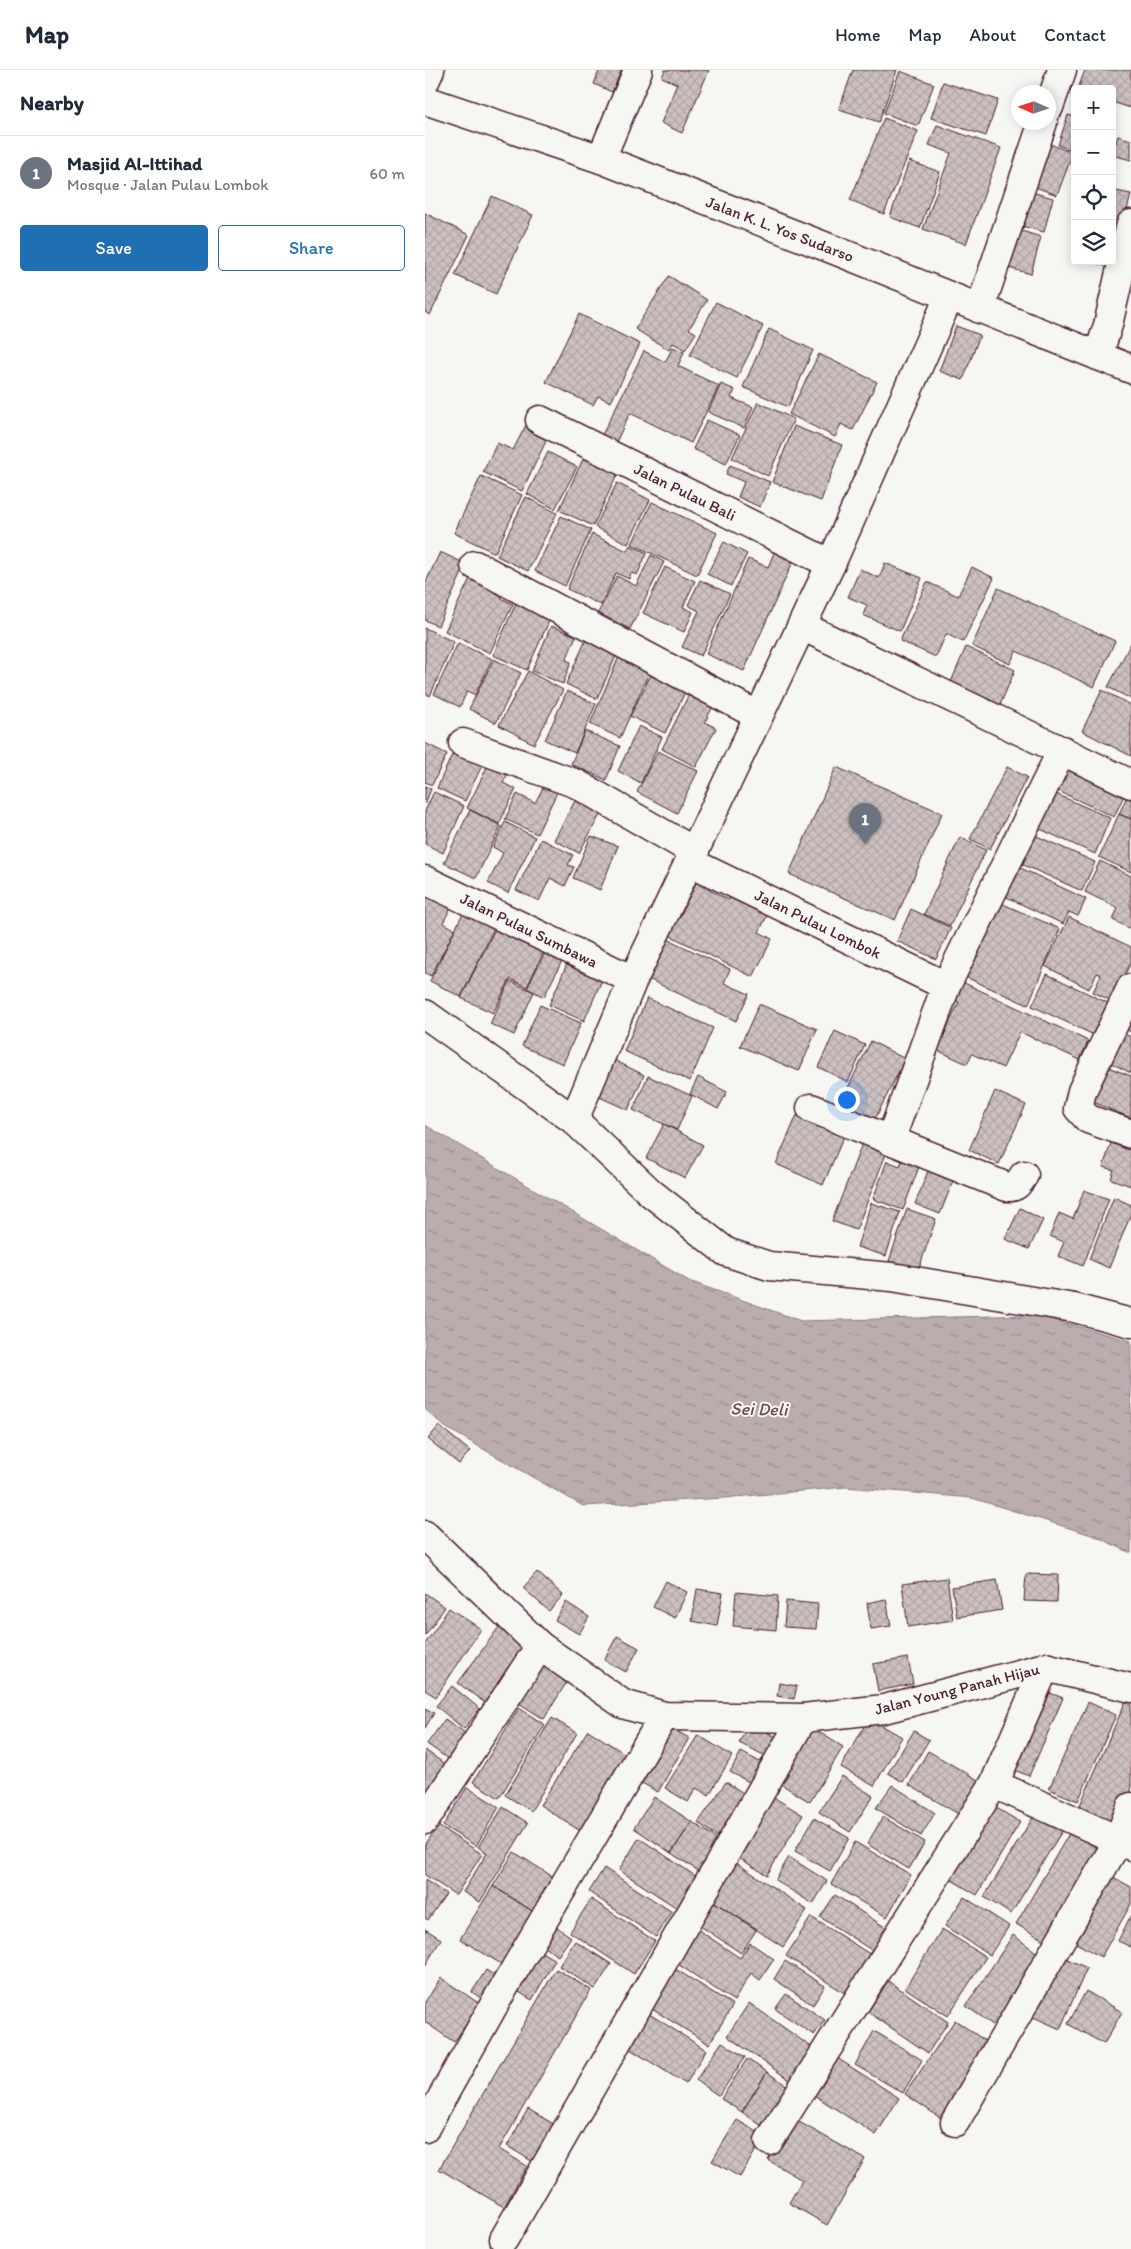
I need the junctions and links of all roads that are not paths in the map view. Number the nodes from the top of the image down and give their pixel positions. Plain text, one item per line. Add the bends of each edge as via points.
1 (430, 70) edge
2 (638, 70) edge
3 (1061, 70) edge
4 (425, 81) edge
5 (1056, 85) edge
6 (425, 100) edge
7 (1040, 130) edge
8 (601, 159) junction
9 (1131, 224) edge
10 (949, 297) junction
11 (980, 309) junction
12 (1098, 356) junction
13 (1131, 369) edge
14 (540, 420) dead end
15 (831, 564) junction
16 (475, 565) dead end
17 (802, 626) junction
18 (759, 716) junction
19 (463, 743) dead end
20 (1061, 750) junction
21 (1131, 784) edge
22 (693, 857) junction
23 (425, 880) edge
24 (633, 980) junction
25 (946, 986) junction
26 (1131, 988) edge
27 (425, 1014) edge
28 (811, 1108) dead end
29 (574, 1120) junction
30 (1131, 1134) edge
31 (890, 1141) junction
32 (1024, 1175) dead end
33 (1131, 1323) edge
34 (427, 1544) edge
35 (540, 1646) junction
36 (1045, 1667) junction
37 (1131, 1688) edge
38 (664, 1716) junction
39 (803, 1718) junction
40 (994, 1784) junction
41 (1131, 1807) edge
42 (425, 1820) edge
43 (1124, 1843) edge
44 (955, 2122) dead end
45 (425, 2128) edge
46 (769, 2141) dead end
47 (504, 2239) dead end

1 - 4 main road
2 - 8 main road
3 - 5 main road
6 - 8 main road, Jalan K. L. Yos Sudarso
7 - 11 main road
8 - 10 main road, Jalan K. L. Yos Sudarso
9 - 12 main road
10 - 11 main road, Jalan K. L. Yos Sudarso
10 - 15 main road
11 - 12 main road, Jalan K. L. Yos Sudarso
12 - 13 main road, Jalan K. L. Yos Sudarso
14 - 15 main road, Jalan Pulau Bali
15 - 17 main road
16 - 18 main road
17 - 18 main road
17 - 20 main road
18 - 22 main road
19 - 22 main road, Jalan Pulau Lombok via 577,784
20 - 21 main road
20 - 25 main road
22 - 24 main road
22 - 25 main road, Jalan Pulau Lombok
23 - 24 main road, Jalan Pulau Sumbawa
24 - 29 main road
25 - 31 main road
26 - 30 main road via 1082,1092 1078,1108 1088,1119
27 - 29 main road
28 - 31 main road
29 - 33 main road via 651,1193 726,1252 769,1266 892,1277 1074,1308
31 - 32 main road via 1007,1188 1013,1188
34 - 35 main road, Jalan Young Panah Hijau
35 - 38 main road, Jalan Young Panah Hijau via 623,1704
35 - 42 main road
36 - 37 main road, Jalan Young Panah Hijau
36 - 39 main road, Jalan Young Panah Hijau via 885,1709
36 - 40 main road
38 - 39 main road, Jalan Young Panah Hijau
38 - 45 main road
39 - 47 main road
40 - 43 main road
40 - 46 main road
41 - 43 main road
43 - 44 main road

